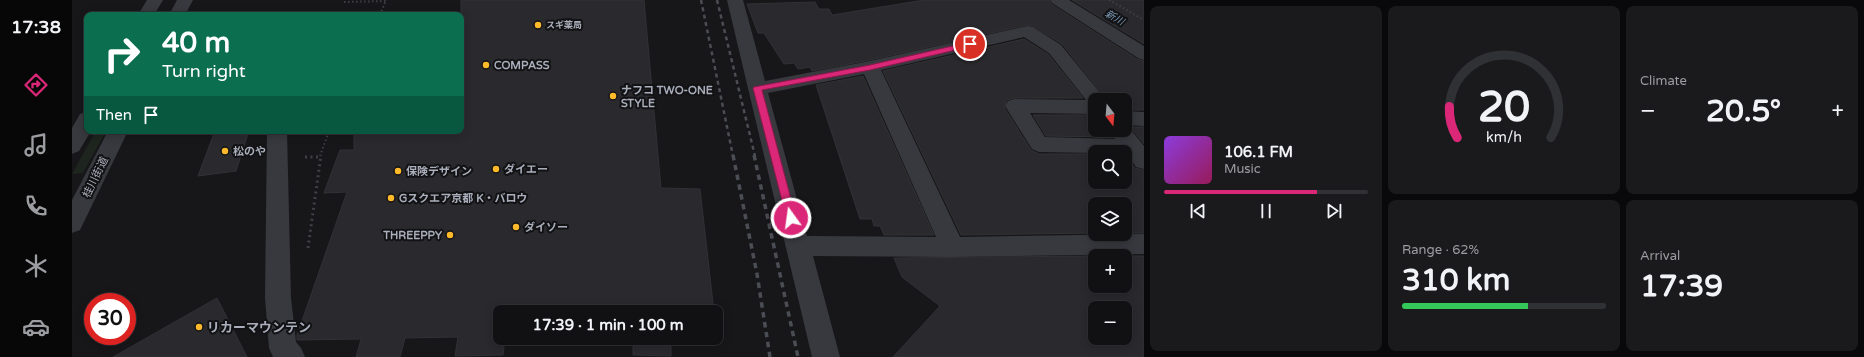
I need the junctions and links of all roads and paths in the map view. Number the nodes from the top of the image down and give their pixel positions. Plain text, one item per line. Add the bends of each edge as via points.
1 (155, 0) edge
2 (185, 0) edge
3 (735, 0) edge
4 (1058, 0) edge
5 (1108, 0) edge
6 (386, 1) edge
7 (344, 2) dead end
8 (148, 12) edge
9 (179, 12) edge
10 (381, 12) edge
11 (1144, 20) edge
12 (1144, 54) edge
13 (870, 67) junction
14 (757, 88) junction
15 (1090, 93) edge
16 (1088, 107) edge
17 (1132, 118) edge
18 (1144, 119) edge
19 (84, 124) edge
20 (116, 134) edge
21 (277, 134) edge
22 (328, 134) edge
23 (1125, 137) edge
24 (72, 146) edge
25 (305, 151) dead end
26 (1138, 154) edge
27 (320, 157) junction
28 (81, 191) edge
29 (72, 223) edge
30 (311, 238) dead end
31 (1144, 244) edge
32 (798, 246) junction
33 (953, 247) junction
34 (291, 357) edge
35 (826, 357) edge

1 - 8 street
2 - 9 street
3 - 14 street
4 - 12 street
5 - 11 path
6 - 7 path
6 - 10 path
13 - 14 street
13 - 15 street via 1027,31 1055,49
13 - 33 street
14 - 32 street
16 - 26 street via 1015,106 1039,144
17 - 18 street
19 - 24 street
20 - 28 street, 桂川街道
21 - 34 street via 278,298 283,348
22 - 27 path
23 - 26 street
25 - 27 path via 305,158
27 - 30 path
28 - 29 street, 桂川街道
31 - 33 street
32 - 33 street
32 - 35 street

